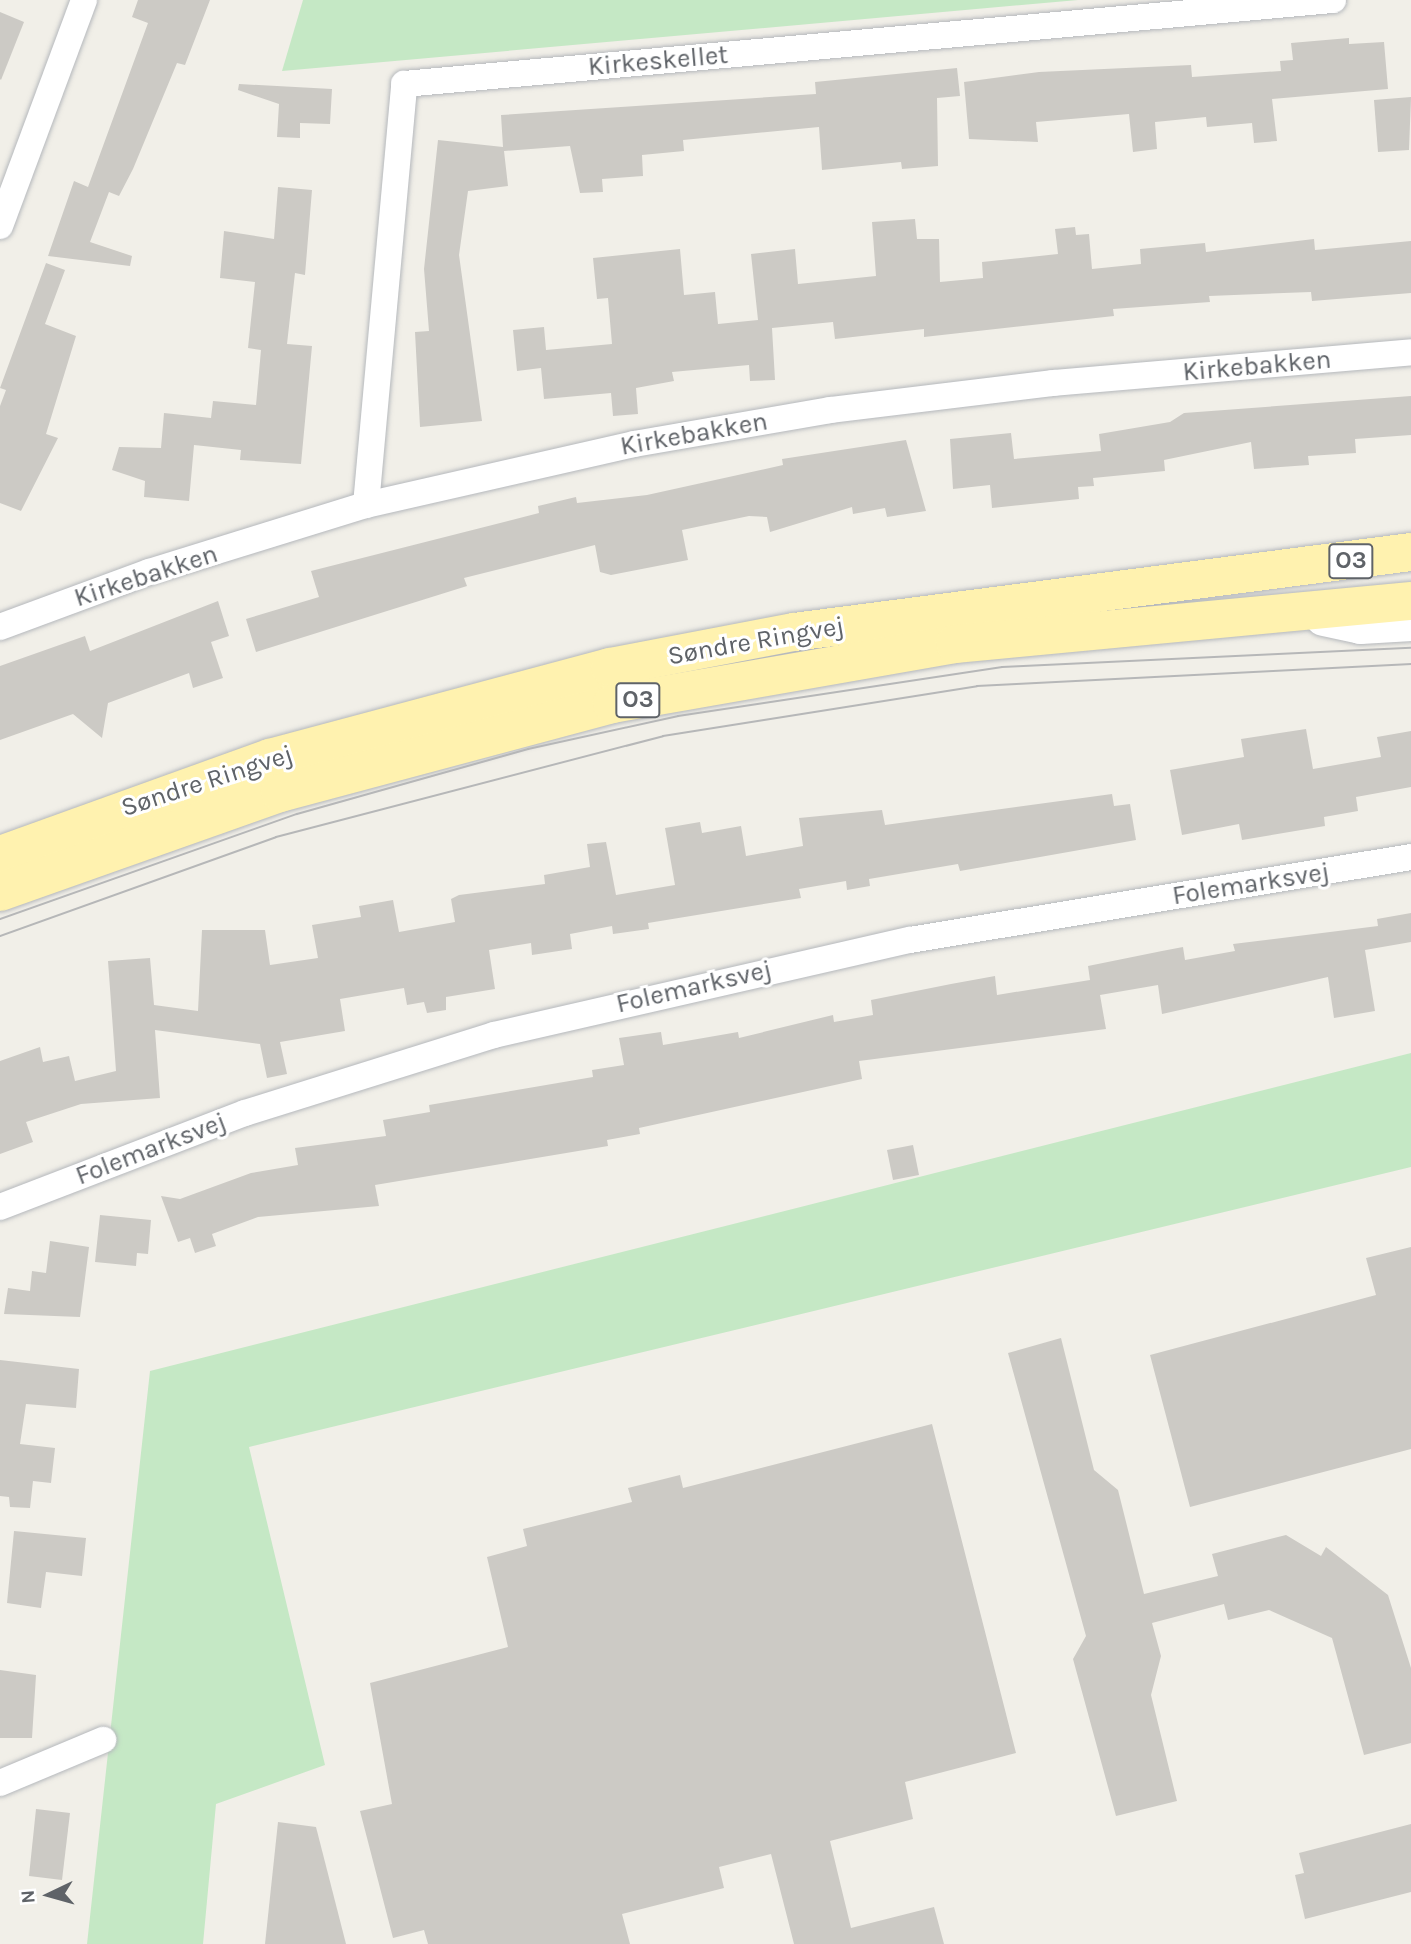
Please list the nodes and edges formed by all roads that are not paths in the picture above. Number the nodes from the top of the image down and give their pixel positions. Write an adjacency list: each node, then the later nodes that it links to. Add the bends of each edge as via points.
1 (84, 0): 3 (street)
2 (1333, 0): 5 (street, Kirkeskellet, via 404,84)
3 (0, 226)
4 (1411, 352): 5 (street, Kirkebakken, via 830,410 635,444)
5 (366, 505): 11 (street, Kirkebakken, via 149,572)
6 (1411, 552): 12 (main road, Søndre Ringvej / O3, via 794,632 610,667 270,758)
7 (1411, 579): 9 (main road)
8 (1411, 601): 9 (main road, Søndre Ringvej / O3)
9 (1298, 611): 10 (street, via 1360,625); 14 (main road, Søndre Ringvej / O3, via 955,644 612,704 280,793)
10 (1411, 622)
11 (0, 627)
12 (0, 855)
13 (1411, 858): 15 (street, Folemarksvej, via 910,940 583,1013 245,1113)
14 (0, 892)
15 (0, 1207)
16 (103, 1740): 17 (street)
17 (0, 1783)

